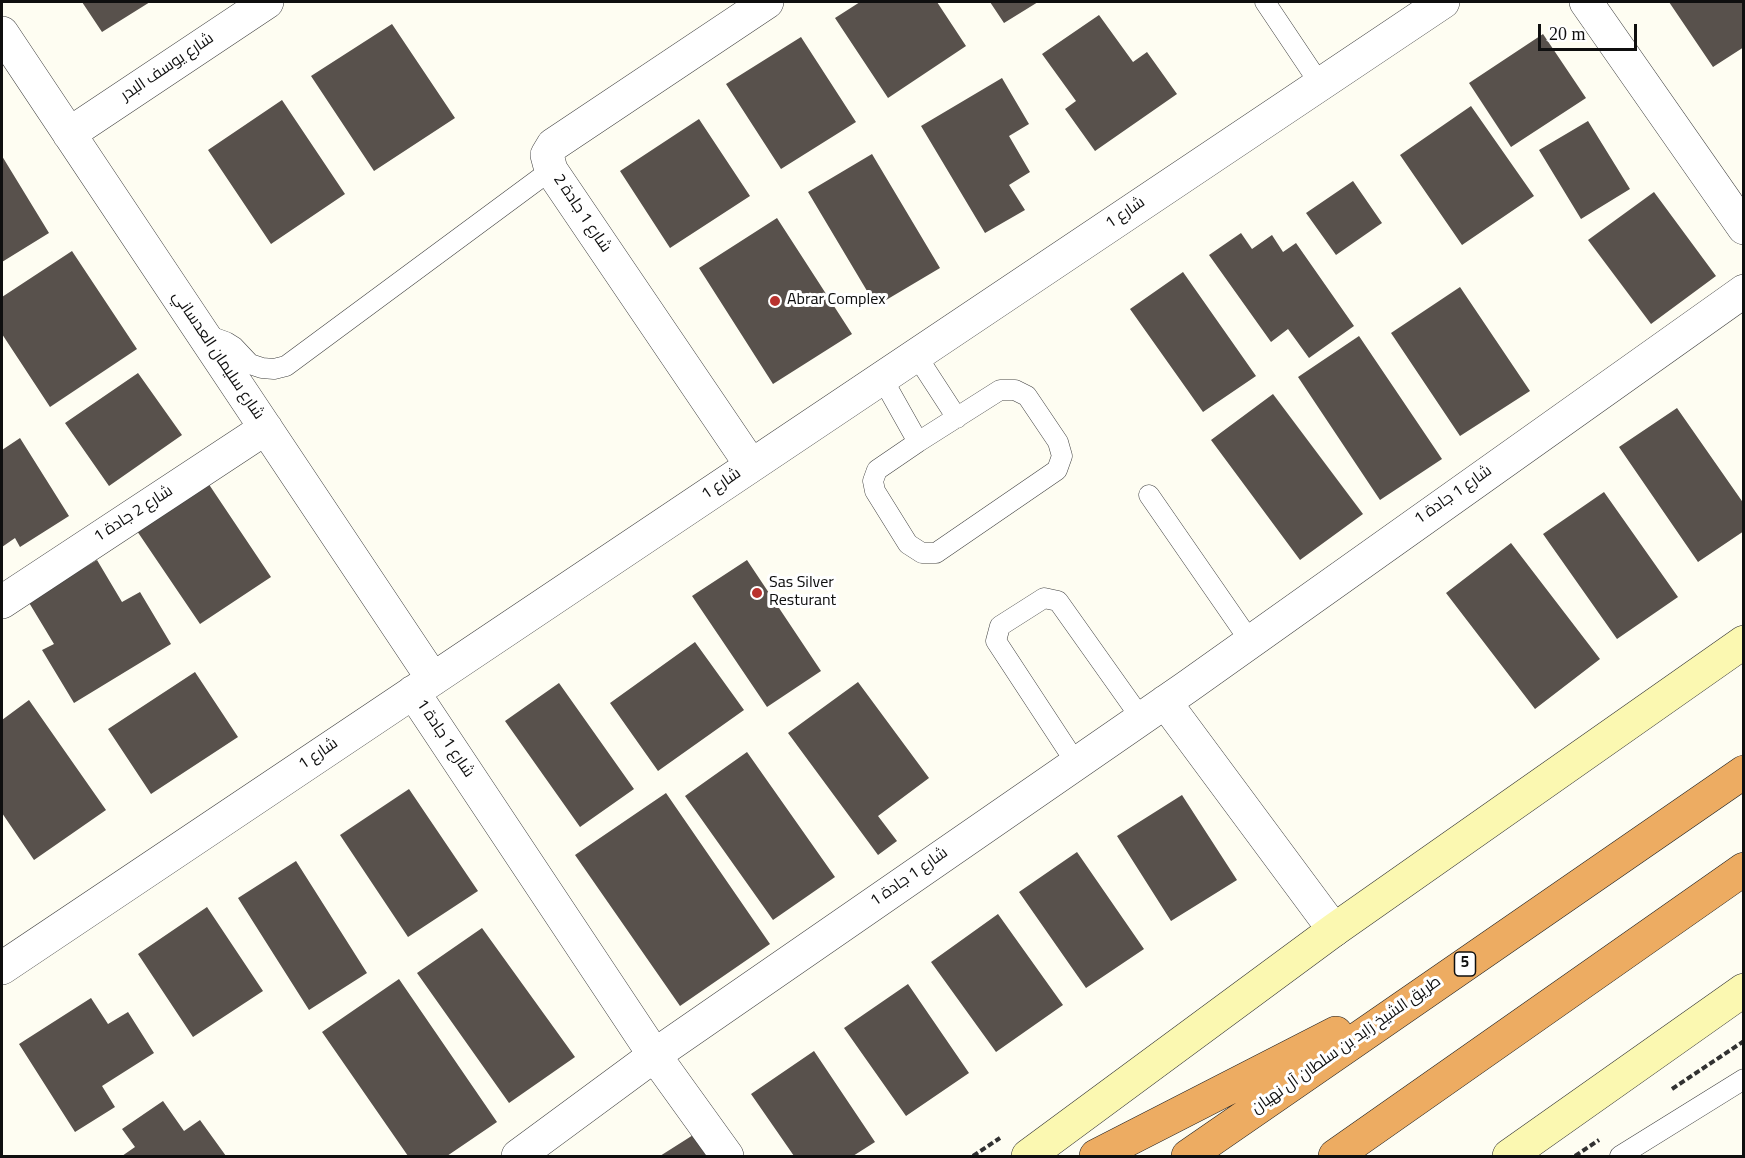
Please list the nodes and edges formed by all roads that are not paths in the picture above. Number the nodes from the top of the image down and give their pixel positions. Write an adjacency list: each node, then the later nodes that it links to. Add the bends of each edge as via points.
1 (267, 2): 8 (street, شارع يوسف البدر)
2 (767, 2): 9 (street, شارع 1 جادة 2, via 553,145 547,154)
3 (1265, 2): 7 (lane)
4 (1443, 2): 7 (street, شارع 1)
5 (1586, 2): 10 (street)
6 (2, 33): 8 (street, شارع سليمان العدساني)
7 (1320, 84): 13 (street, شارع 1)
8 (69, 134): 12 (street, شارع سليمان العدساني)
9 (551, 170): 12 (lane, via 286,366 262,368 225,342); 18 (street, شارع 1 جادة 2)
10 (1743, 228)
11 (1743, 291): 21 (street, شارع 1 جادة 1)
12 (205, 337): 16 (street, شارع سليمان العدساني)
13 (916, 355): 14 (street, شارع 1); 15 (lane)
14 (882, 378): 17 (lane); 18 (street, شارع 1)
15 (957, 418): 17 (lane); 17 (lane, via 1000,390 1015,390 1027,396 1058,442 1062,456 1057,470 936,553 922,553 908,544 875,491 873,481 878,470)
16 (266, 428): 20 (street, شارع 2 جادة 1); 23 (street, شارع سليمان العدساني)
17 (918, 442)
18 (751, 465): 23 (street, شارع 1)
19 (1149, 495): 21 (lane)
20 (2, 602)
21 (1250, 641): 24 (street, شارع 1 جادة 1)
22 (1743, 642): 28 (main road)
23 (423, 685): 29 (street, شارع 1); 32 (street, شارع 1 جادة 1)
24 (1153, 710): 25 (street, شارع 1 جادة 1); 25 (lane, via 1058,602 1044,598 1000,626 996,641); 28 (street)
25 (1076, 763): 32 (street, شارع 1 جادة 1)
26 (1743, 772): 30 (highway, طريق الشيخ زايد بن سلطان آل نهيان / 5)
27 (1743, 869): 39 (highway)
28 (1334, 930): 36 (main road)
29 (2, 968)
30 (1458, 970): 37 (highway); 38 (highway, طريق الشيخ زايد بن سلطان آل نهيان / 5)
31 (1743, 990): 40 (main road)
32 (655, 1056): 34 (street, شارع 1 جادة 1); 35 (street)
33 (1743, 1079): 41 (lane)
34 (518, 1156)
35 (727, 1156)
36 (1028, 1156)
37 (1096, 1156)
38 (1188, 1156)
39 (1335, 1156)
40 (1509, 1156)
41 (1620, 1156)

